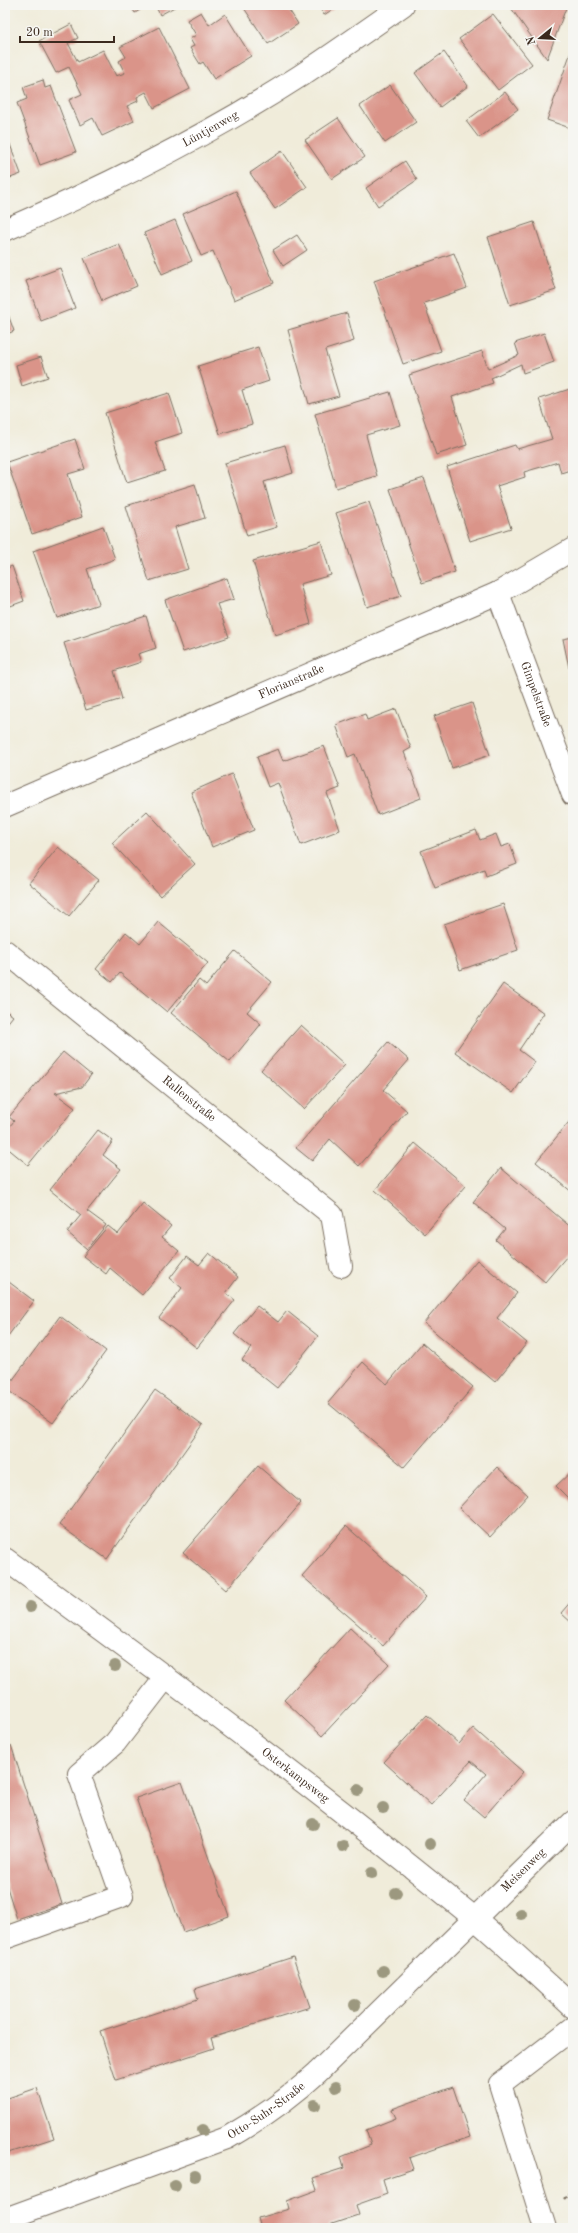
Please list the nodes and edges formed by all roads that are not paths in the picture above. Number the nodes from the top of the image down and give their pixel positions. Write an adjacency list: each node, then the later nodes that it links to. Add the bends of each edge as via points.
1 (403, 5): 2 (street, Lüntjenweg, via 301,75 199,136 84,194)
2 (5, 230)
3 (573, 549): 4 (street, Florianstraße)
4 (498, 593): 5 (street, Gimpelstraße); 6 (street, Florianstraße)
5 (573, 795)
6 (5, 806)
7 (5, 952): 8 (street, Rallenstraße, via 332,1215)
8 (341, 1266)
9 (5, 1559): 10 (street, Osterkampsweg)
10 (166, 1677): 12 (street, Osterkampsweg); 13 (street, via 115,1743 79,1774 122,1896)
11 (573, 1822): 12 (street, Meisenweg)
12 (474, 1918): 14 (street, Osterkampsweg); 16 (street, Otto-Suhr-Straße, via 318,2072 289,2098 257,2121 227,2138)
13 (5, 1938)
14 (573, 2007)
15 (573, 2028): 17 (street, via 500,2084)
16 (5, 2219)
17 (545, 2228)

